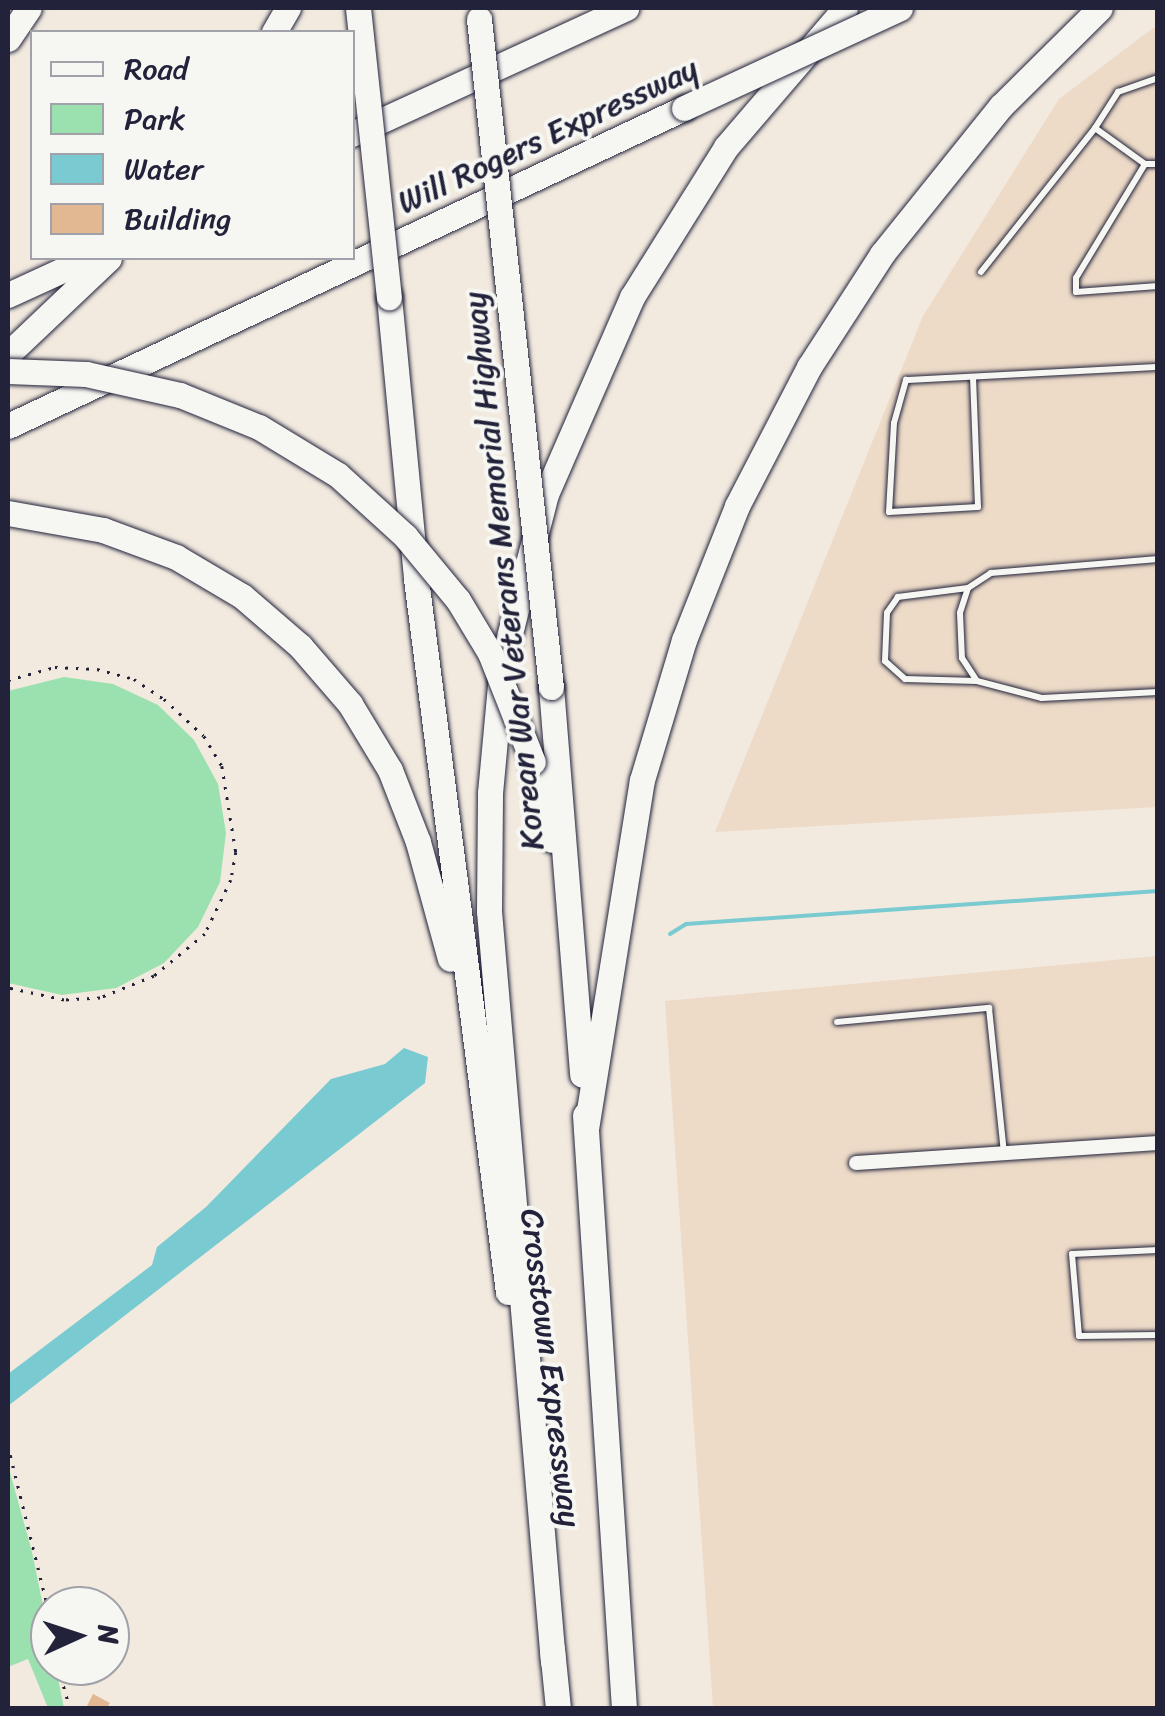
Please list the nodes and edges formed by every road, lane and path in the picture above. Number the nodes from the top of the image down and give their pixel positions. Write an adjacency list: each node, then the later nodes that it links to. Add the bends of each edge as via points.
1 (29, 8): 10 (highway)
2 (288, 8): 9 (highway)
3 (358, 8): 35 (highway, bridge, via 416,579)
4 (626, 8): 13 (highway)
5 (845, 8): 44 (highway, via 715,162 632,296 546,494 502,664 490,793 489,912)
6 (900, 8): 25 (highway, Will Rogers Expressway, bridge)
7 (1100, 8): 36 (highway, via 1001,106 882,254 800,383 737,506 684,640 642,780)
8 (478, 14): 32 (highway, Korean War Veterans Memorial Highway, bridge)
9 (275, 30)
10 (8, 39)
11 (1158, 78): 12 (lane, via 1118,92)
12 (1094, 128): 14 (lane); 18 (lane)
13 (355, 133)
14 (1145, 164): 15 (lane); 19 (lane, via 1076,278 1076,292)
15 (1158, 164)
16 (85, 260): 20 (highway)
17 (107, 260): 21 (highway)
18 (982, 272)
19 (1158, 286)
20 (17, 291)
21 (8, 354)
22 (1158, 367): 24 (lane)
23 (8, 371): 32 (highway, bridge, via 86,374 180,396 259,426 338,476 405,536 458,600 504,684 533,762)
24 (973, 377): 24 (lane, via 906,380 894,423 890,512 978,507)
25 (8, 426)
26 (8, 513): 35 (highway, via 103,530 176,557 272,620 326,674 371,736 410,816)
27 (1158, 560): 28 (lane, via 992,573)
28 (968, 588): 30 (lane, via 960,613 962,658); 30 (lane, via 898,597 887,613 886,661 905,678)
29 (8, 680): 33 (path, via 55,668 97,669 134,678 164,699 204,736 222,766 236,852 231,880 205,934 154,976 100,998 64,1000)
30 (977, 681): 31 (lane, via 1042,698)
31 (1158, 692)
32 (572, 918): 36 (highway, Korean War Veterans Memorial Highway)
33 (8, 988)
34 (837, 1022): 38 (lane, via 988,1008)
35 (473, 1036): 44 (highway, Crosstown Expressway)
36 (586, 1129): 46 (highway, Crosstown Expressway)
37 (1158, 1143): 38 (street)
38 (1004, 1155): 39 (street)
39 (856, 1163)
40 (1158, 1250): 41 (lane, via 1072,1254 1079,1336)
41 (1158, 1335)
42 (8, 1444): 43 (path)
43 (43, 1586)
44 (554, 1662): 45 (highway, Crosstown Expressway)
45 (558, 1708)
46 (624, 1708)

